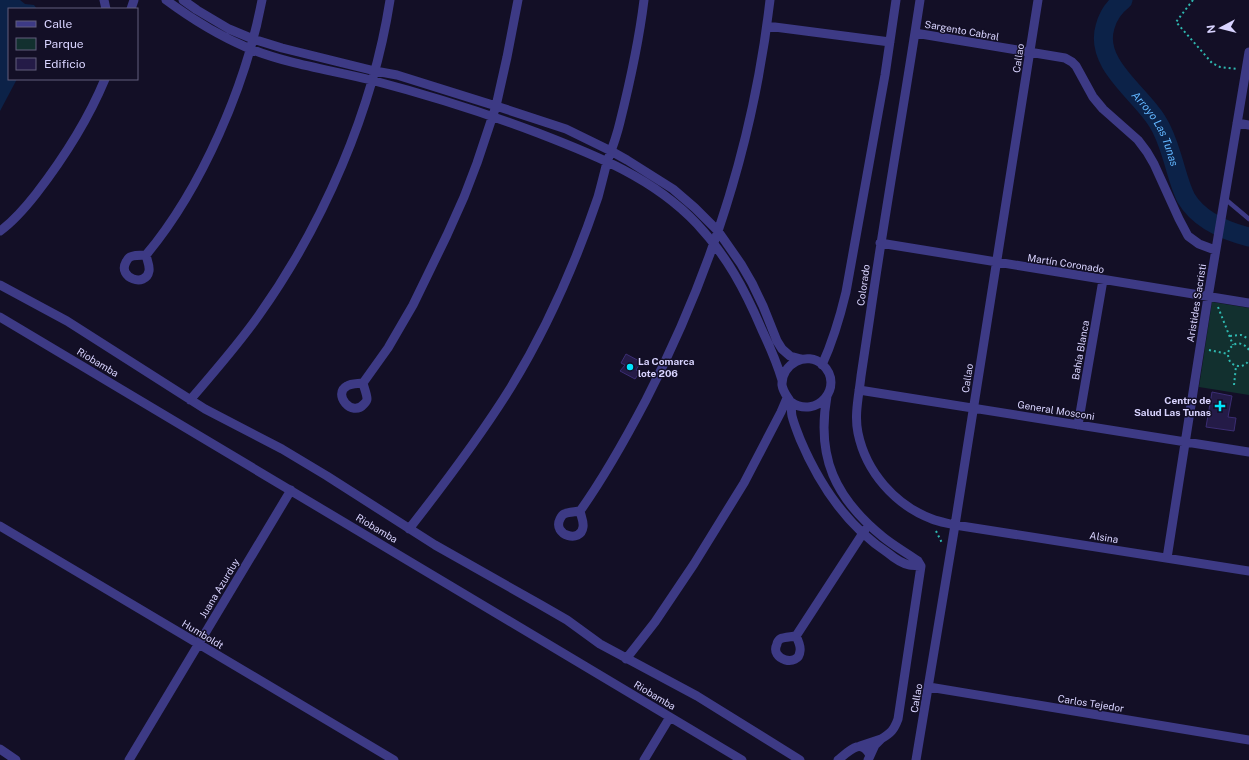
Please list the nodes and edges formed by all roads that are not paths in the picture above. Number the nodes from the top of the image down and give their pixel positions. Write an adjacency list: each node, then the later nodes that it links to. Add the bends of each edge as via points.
1 (166, 0): 15 (street, via 193,20)
2 (183, 0): 13 (street, via 229,29)
3 (262, 0): 13 (street)
4 (390, 0): 18 (street)
5 (518, 0): 21 (street)
6 (644, 0): 25 (street, via 627,93)
7 (770, 0): 11 (street)
8 (896, 0): 14 (street)
9 (920, 0): 12 (street, Colorado)
10 (1038, 0): 16 (street, Callao)
11 (767, 26): 14 (street); 30 (street, via 745,139 733,187)
12 (915, 33): 16 (street, Sargento Cabral); 31 (street, Colorado)
13 (253, 39): 15 (street); 18 (street)
14 (890, 42): 42 (street, via 844,298 833,340)
15 (250, 49): 20 (street); 34 (street, via 226,117 209,154 173,218)
16 (1030, 52): 33 (street, Sargento Cabral, via 1065,58 1076,66 1102,109 1138,140 1147,152 1188,236 1199,244); 35 (street, Callao)
17 (1249, 52): 23 (street, Aristides Sacristi)
18 (375, 71): 20 (street); 21 (street, via 397,75)
19 (105, 80): 29 (street, via 88,115 58,164 23,210)
20 (372, 80): 22 (street, via 442,99); 47 (street, via 343,161 301,248 230,354)
21 (496, 106): 22 (street); 25 (street, via 566,130)
22 (493, 117): 26 (street, via 586,151); 44 (street, via 464,196 432,267 388,348)
23 (1236, 123): 24 (street); 27 (street, Aristides Sacristi)
24 (1249, 125)
25 (611, 151): 26 (street); 30 (street, via 673,190)
26 (608, 162): 32 (street, via 661,193 696,223); 58 (street, via 598,196 563,285 532,349 470,450)
27 (1223, 203): 28 (lane); 33 (street, Aristides Sacristi)
28 (1249, 219)
29 (0, 231)
30 (718, 231): 32 (street); 41 (street, via 745,270 777,342 790,356)
31 (880, 243): 35 (street, Martín Coronado); 45 (street, Colorado)
32 (714, 244): 43 (street, via 741,284); 54 (street, via 695,295 657,378 635,421)
33 (1216, 250): 38 (street, Aristides Sacristi)
34 (146, 255)
35 (996, 262): 36 (street, Martín Coronado); 49 (street, Callao)
36 (1103, 280): 38 (street, Martín Coronado); 50 (street, Bahía Blanca)
37 (0, 285): 47 (street, via 73,325)
38 (1211, 297): 39 (street, Martín Coronado); 51 (street, Aristides Sacristi)
39 (1249, 303)
40 (0, 316): 53 (street, Riobamba)
41 (801, 359): 42 (street, via 816,361); 43 (street, via 789,367)
42 (822, 365): 46 (street, via 830,377 831,384)
43 (782, 380): 48 (street, via 782,387)
44 (363, 383)
45 (859, 390): 49 (street, General Mosconi); 56 (street, Colorado, via 858,432 868,462 882,484 897,499 918,512 933,520)
46 (827, 396): 48 (street, via 818,405 807,408 795,405); 55 (street, via 824,439 828,463 846,498)
47 (190, 400): 58 (street, via 320,472)
48 (789, 400): 59 (street, via 796,427 819,479); 65 (street, via 744,482 694,564 655,622)
49 (973, 408): 50 (street, General Mosconi); 56 (street, Callao)
50 (1078, 425): 51 (street, General Mosconi)
51 (1185, 442): 52 (street, General Mosconi); 60 (street, Aristides Sacristi)
52 (1249, 452)
53 (291, 490): 64 (street, Juana Azurduy); 67 (street, Riobamba)
54 (580, 511)
55 (869, 524): 59 (street); 61 (street, via 918,561)
56 (955, 525): 60 (street, Alsina); 66 (street, Callao)
57 (0, 526): 64 (street, Humboldt)
58 (409, 529): 65 (street, via 541,605)
59 (862, 534): 61 (street, via 898,560 909,565); 63 (street)
60 (1167, 558): 62 (street, Alsina)
61 (921, 566): 68 (street, via 898,719 895,728)
62 (1249, 571)
63 (796, 636)
64 (198, 644): 75 (street, Juana Azurduy); 76 (street, Humboldt)
65 (626, 659): 79 (street, via 697,696)
66 (929, 687): 69 (street, Carlos Tejedor); 80 (street, Callao)
67 (670, 717): 77 (street); 78 (street, Riobamba)
68 (881, 739): 70 (street); 73 (street)
69 (1249, 740)
70 (860, 746): 72 (street); 73 (street, via 865,747)
71 (0, 749): 74 (street)
72 (842, 758)
73 (869, 759)
74 (16, 760)
75 (129, 760)
76 (394, 760)
77 (644, 760)
78 (742, 760)
79 (800, 760)
80 (916, 760)

